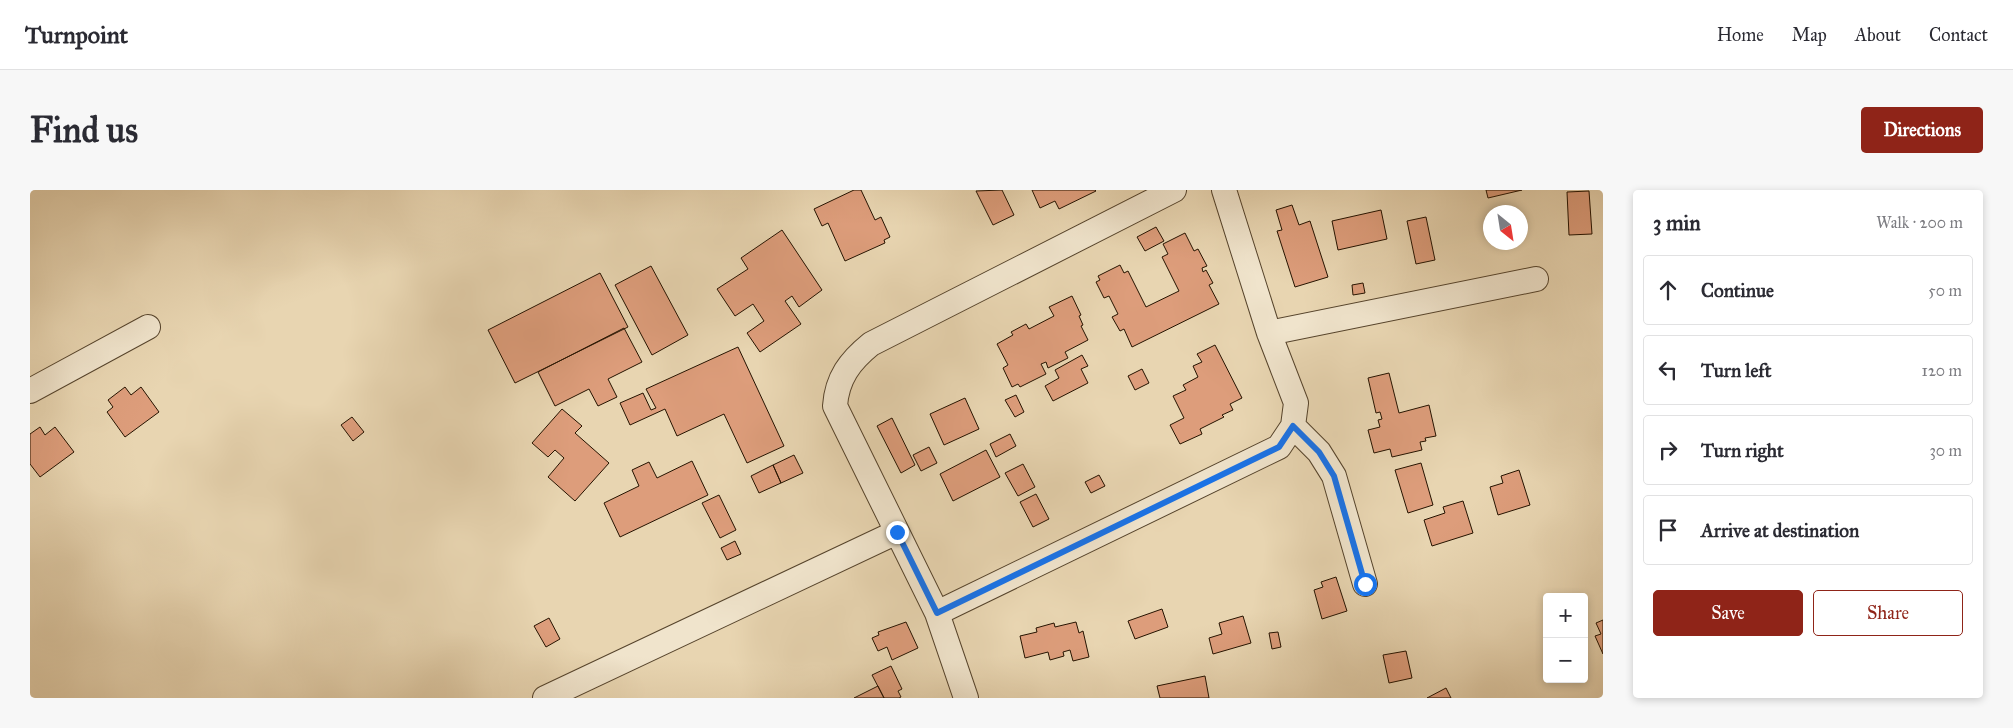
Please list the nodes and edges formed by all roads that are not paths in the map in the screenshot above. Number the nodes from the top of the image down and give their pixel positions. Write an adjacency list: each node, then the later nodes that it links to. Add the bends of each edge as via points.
1 (1174, 190): 8 (street, via 871,344 855,356 836,389 835,406)
2 (1224, 190): 5 (street)
3 (1536, 279): 5 (street)
4 (148, 327): 6 (street)
5 (1270, 333): 7 (street, via 1296,403)
6 (30, 392)
7 (1293, 426): 9 (street, via 1328,463 1334,476); 10 (street, via 1279,447)
8 (897, 532): 10 (street); 11 (street)
9 (1365, 584)
10 (937, 613): 12 (street)
11 (545, 698)
12 (966, 698)

